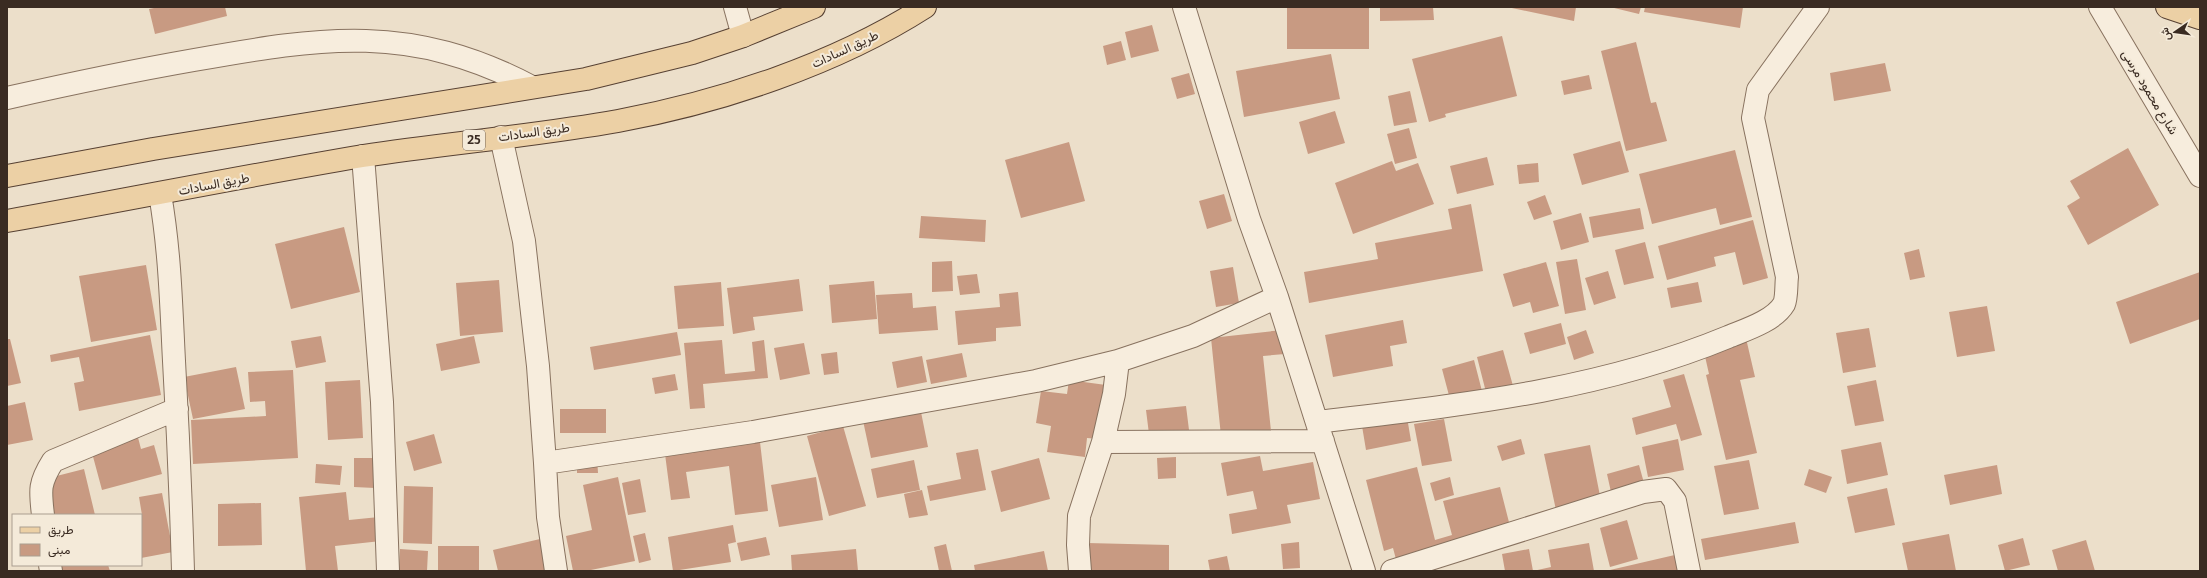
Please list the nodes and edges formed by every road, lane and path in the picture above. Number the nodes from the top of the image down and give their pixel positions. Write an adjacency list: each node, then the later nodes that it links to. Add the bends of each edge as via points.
1 (735, 7): 9 (street)
2 (814, 7): 9 (main road)
3 (925, 7): 12 (main road, طريق السادات / 25, via 903,21 812,65 717,98 618,121)
4 (1184, 7): 18 (street, via 1249,219)
5 (1818, 7): 21 (street, via 1758,90 1753,118 1787,277 1784,303 1764,322 1701,348 1624,374 1510,398)
6 (2100, 7): 15 (street, شارع محمود مرسى)
7 (2167, 7): 8 (main road)
8 (2200, 18)
9 (743, 36): 10 (main road, via 639,67)
10 (532, 87): 11 (street, via 495,68 436,49 369,40 335,40 293,44 136,70); 14 (main road, via 176,145)
11 (7, 98)
12 (501, 137): 13 (main road, طريق السادات / 25); 23 (street, via 524,241 538,366)
13 (363, 156): 16 (main road, طريق السادات / 25); 26 (street, via 382,402)
14 (7, 176)
15 (2200, 176)
16 (160, 194): 17 (main road, طريق السادات / 25); 20 (street, via 171,270)
17 (7, 221)
18 (1277, 297): 19 (street, via 1193,336); 21 (street)
19 (1118, 361): 22 (street, via 1114,394); 23 (street, via 1036,382 973,394 753,432)
20 (177, 409): 24 (street, via 53,462 43,476 40,488); 25 (street, via 181,462)
21 (1320, 432): 22 (street); 29 (street)
22 (1103, 442): 28 (street, via 1079,516)
23 (545, 463): 27 (street, via 548,517)
24 (43, 514)
25 (183, 571)
26 (388, 571)
27 (556, 571)
28 (1080, 571)
29 (1364, 571)
30 (1392, 571): 31 (street, via 1643,492 1666,489 1675,501)
31 (1689, 571)

